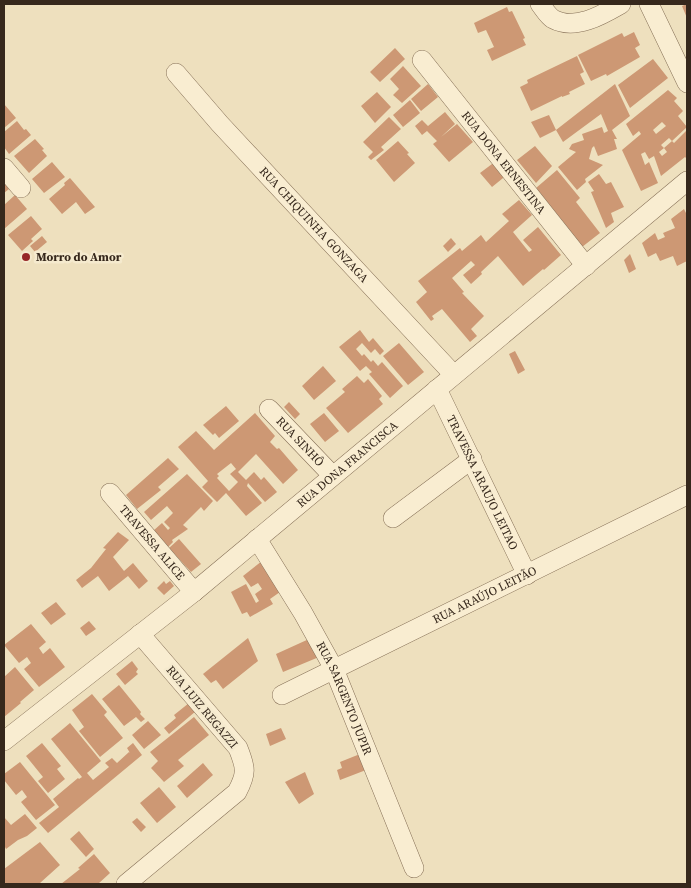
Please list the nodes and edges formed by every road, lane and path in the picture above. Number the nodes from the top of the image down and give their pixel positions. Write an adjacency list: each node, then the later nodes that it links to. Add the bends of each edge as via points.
1 (540, 4): 2 (street, via 551,18 566,24 584,22)
2 (621, 4)
3 (649, 4): 6 (street)
4 (422, 60): 10 (street, RUA DONA ERNESTINA)
5 (176, 73): 11 (street, RUA CHIQUINHA GONZAGA)
6 (687, 83)
7 (4, 168): 9 (street)
8 (687, 181): 10 (street, RUA DONA FRANCISCA)
9 (21, 188)
10 (586, 266): 11 (street, RUA DONA FRANCISCA)
11 (454, 375): 12 (street, RUA DONA FRANCISCA)
12 (437, 389): 14 (street, TRAVESSA ARAUJO LEITAO); 15 (street, RUA DONA FRANCISCA)
13 (269, 408): 15 (street, RUA SINHÔ)
14 (472, 459): 18 (street); 20 (street, TRAVESSA ARAUJO LEITAO)
15 (332, 475): 19 (street, RUA DONA FRANCISCA)
16 (110, 493): 21 (street, TRAVESSA ALICE)
17 (687, 495): 20 (street, RUA ARAÚJO LEITÃO)
18 (393, 518)
19 (257, 539): 21 (street, RUA DONA FRANCISCA); 23 (street, RUA SARGENTO JUPIR)
20 (527, 575): 23 (street, RUA ARAÚJO LEITÃO)
21 (194, 592): 22 (street, RUA DONA FRANCISCA)
22 (140, 634): 25 (street, RUA DONA FRANCISCA); 27 (street, RUA LUIZ REGAZZI, via 238,748 244,763 244,777 237,792)
23 (334, 669): 24 (street, RUA ARAÚJO LEITÃO); 26 (street, RUA SARGENTO JUPIR)
24 (282, 695)
25 (4, 741)
26 (414, 868)
27 (126, 884)

